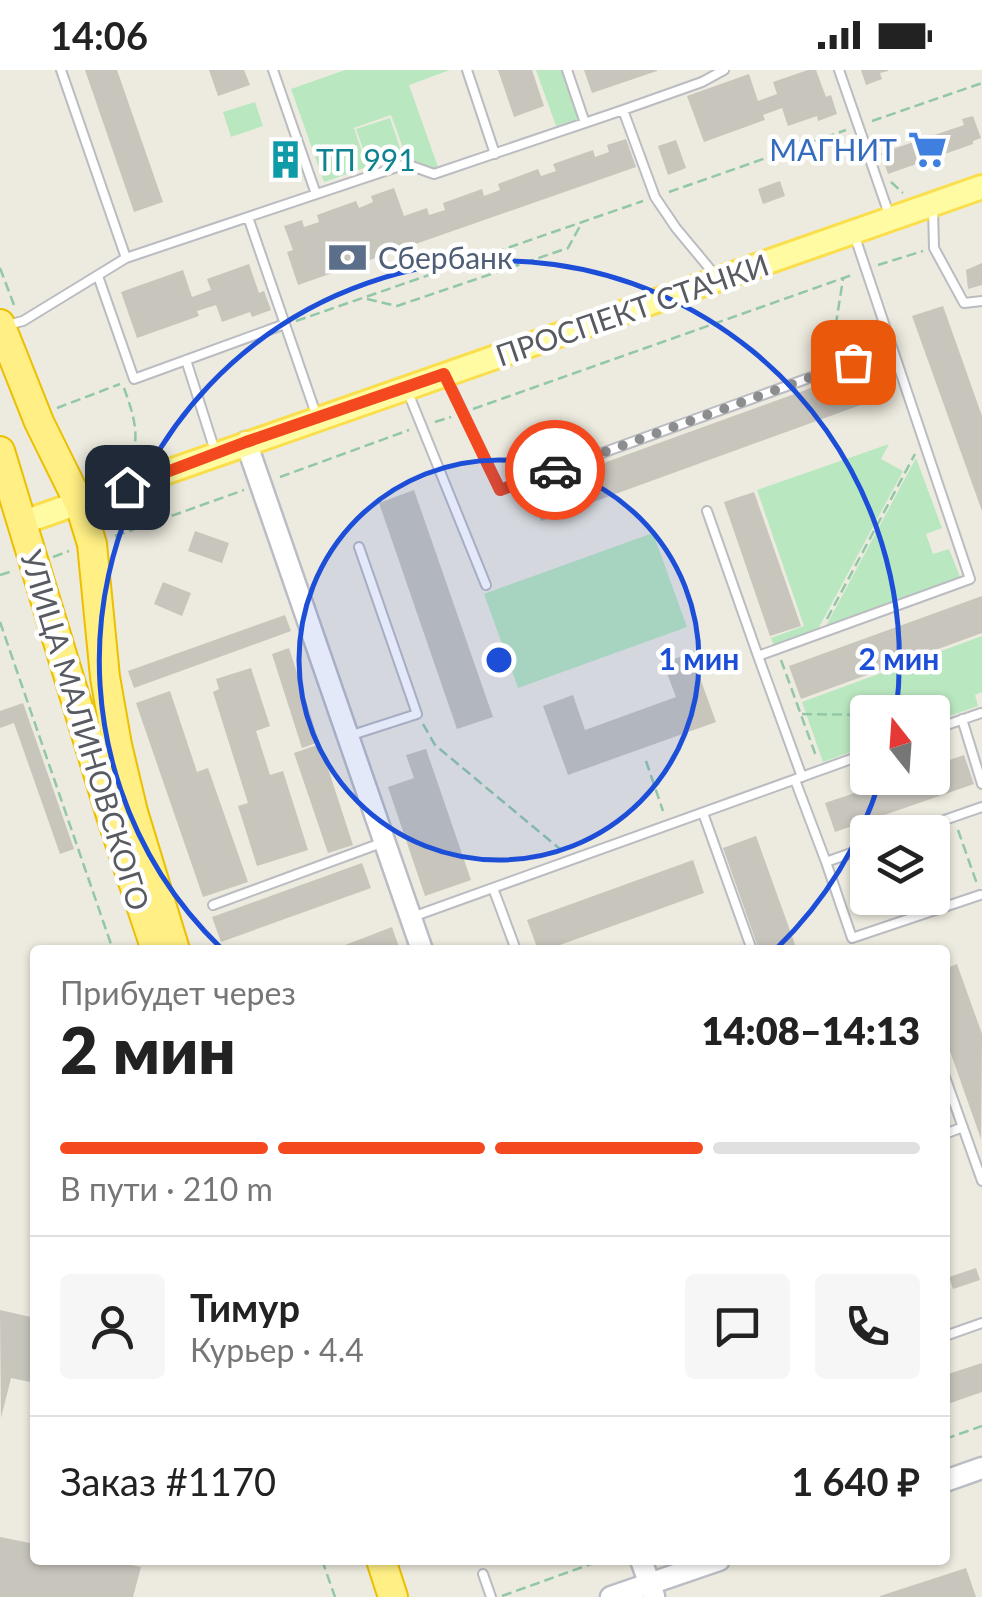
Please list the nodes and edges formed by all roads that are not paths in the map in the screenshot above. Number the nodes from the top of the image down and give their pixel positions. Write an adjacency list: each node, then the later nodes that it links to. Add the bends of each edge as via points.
1 (60, 70): 16 (lane)
2 (273, 70): 11 (lane)
3 (467, 70): 9 (lane)
4 (566, 70): 8 (lane)
5 (724, 70): 7 (lane)
6 (838, 70): 13 (lane)
7 (623, 110): 8 (lane); 18 (lane, via 655,197)
8 (585, 123): 9 (lane)
9 (495, 154): 11 (lane, via 434,174 406,164)
10 (982, 187): 12 (main road, ПРОСПЕКТ СТАЧКИ)
11 (316, 194): 14 (lane)
12 (933, 204): 13 (main road, ПРОСПЕКТ СТАЧКИ); 19 (lane, via 930,249 964,303)
13 (900, 216): 15 (main road, ПРОСПЕКТ СТАЧКИ)
14 (248, 217): 16 (lane); 21 (lane)
15 (853, 232): 18 (main road, ПРОСПЕКТ СТАЧКИ); 35 (lane, via 970,579)
16 (126, 258): 17 (lane)
17 (98, 276): 20 (lane); 22 (lane, via 134,379)
18 (718, 279): 24 (main road, ПРОСПЕКТ СТАЧКИ)
19 (982, 300)
20 (8, 324): 30 (highway, УЛИЦА МАЛИНОВСКОГО, via 39,422)
21 (285, 324): 22 (lane); 26 (lane)
22 (186, 360): 29 (lane)
23 (853, 362): 24 (lane, via 500,490)
24 (444, 374): 25 (main road, ПРОСПЕКТ СТАЧКИ)
25 (406, 388): 26 (main road, ПРОСПЕКТ СТАЧКИ); 34 (lane)
26 (317, 418): 27 (main road, ПРОСПЕКТ СТАЧКИ)
27 (246, 442): 29 (main road, ПРОСПЕКТ СТАЧКИ); 39 (street)
28 (0, 451): 32 (highway, УЛИЦА МАЛИНОВСКОГО)
29 (216, 454): 30 (main road, ПРОСПЕКТ СТАЧКИ)
30 (80, 505): 32 (main road, ПРОСПЕКТ СТАЧКИ); 54 (highway, УЛИЦА МАЛИНОВСКОГО, via 92,544 117,745)
31 (707, 511): 35 (lane)
32 (11, 527): 53 (highway, УЛИЦА МАЛИНОВСКОГО, via 33,563)
33 (359, 546): 39 (lane, via 417,714)
34 (486, 585)
35 (758, 656): 41 (lane)
36 (981, 712): 37 (lane)
37 (962, 719): 38 (lane); 42 (lane)
38 (950, 723)
39 (348, 736): 46 (street)
40 (850, 760): 41 (lane)
41 (799, 778): 44 (lane); 48 (lane)
42 (982, 784)
43 (982, 807): 45 (lane)
44 (703, 813): 49 (lane); 57 (lane)
45 (950, 818)
46 (384, 842): 51 (lane); 52 (street)
47 (850, 854): 48 (lane)
48 (826, 862): 50 (lane, via 852,938)
49 (493, 888): 52 (lane); 56 (lane)
50 (980, 895)
51 (213, 904)
52 (410, 918): 55 (street)
53 (154, 945)
54 (174, 945)
55 (420, 945)
56 (514, 945)
57 (750, 945)
58 (950, 1092): 59 (lane)
59 (962, 1127): 60 (lane); 61 (lane)
60 (950, 1132)
61 (982, 1181)
62 (982, 1323): 63 (lane)
63 (950, 1334)
64 (982, 1468): 65 (street)
65 (950, 1479)
66 (362, 1565): 72 (highway)
67 (382, 1565): 73 (highway)
68 (643, 1565): 71 (street)
69 (708, 1565): 71 (street)
70 (483, 1574): 74 (lane)
71 (652, 1590): 75 (street)
72 (372, 1597)
73 (393, 1597)
74 (490, 1597)
75 (611, 1597)

